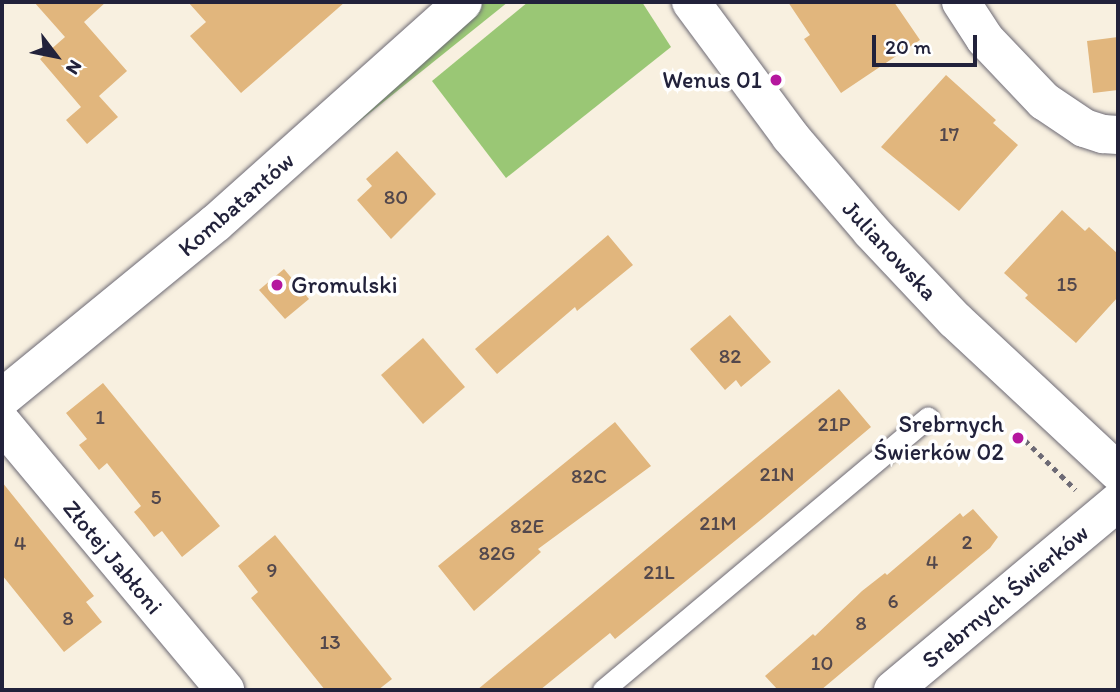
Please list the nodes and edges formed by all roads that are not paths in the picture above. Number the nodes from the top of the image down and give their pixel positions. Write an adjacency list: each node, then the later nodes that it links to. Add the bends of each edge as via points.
1 (463, 2): 5 (street, Kombatantów, via 216,223)
2 (691, 2): 8 (street, Julianowska, via 790,135 871,231 955,320)
3 (961, 2): 4 (street, via 985,39 1045,101 1084,128)
4 (1118, 135)
5 (2, 398)
6 (928, 417): 11 (lane)
7 (2, 423): 10 (street, Złotej Jabłoni)
8 (1118, 472)
9 (1118, 502): 12 (street, Srebrnych Świerków)
10 (225, 690)
11 (603, 690)
12 (892, 690)

